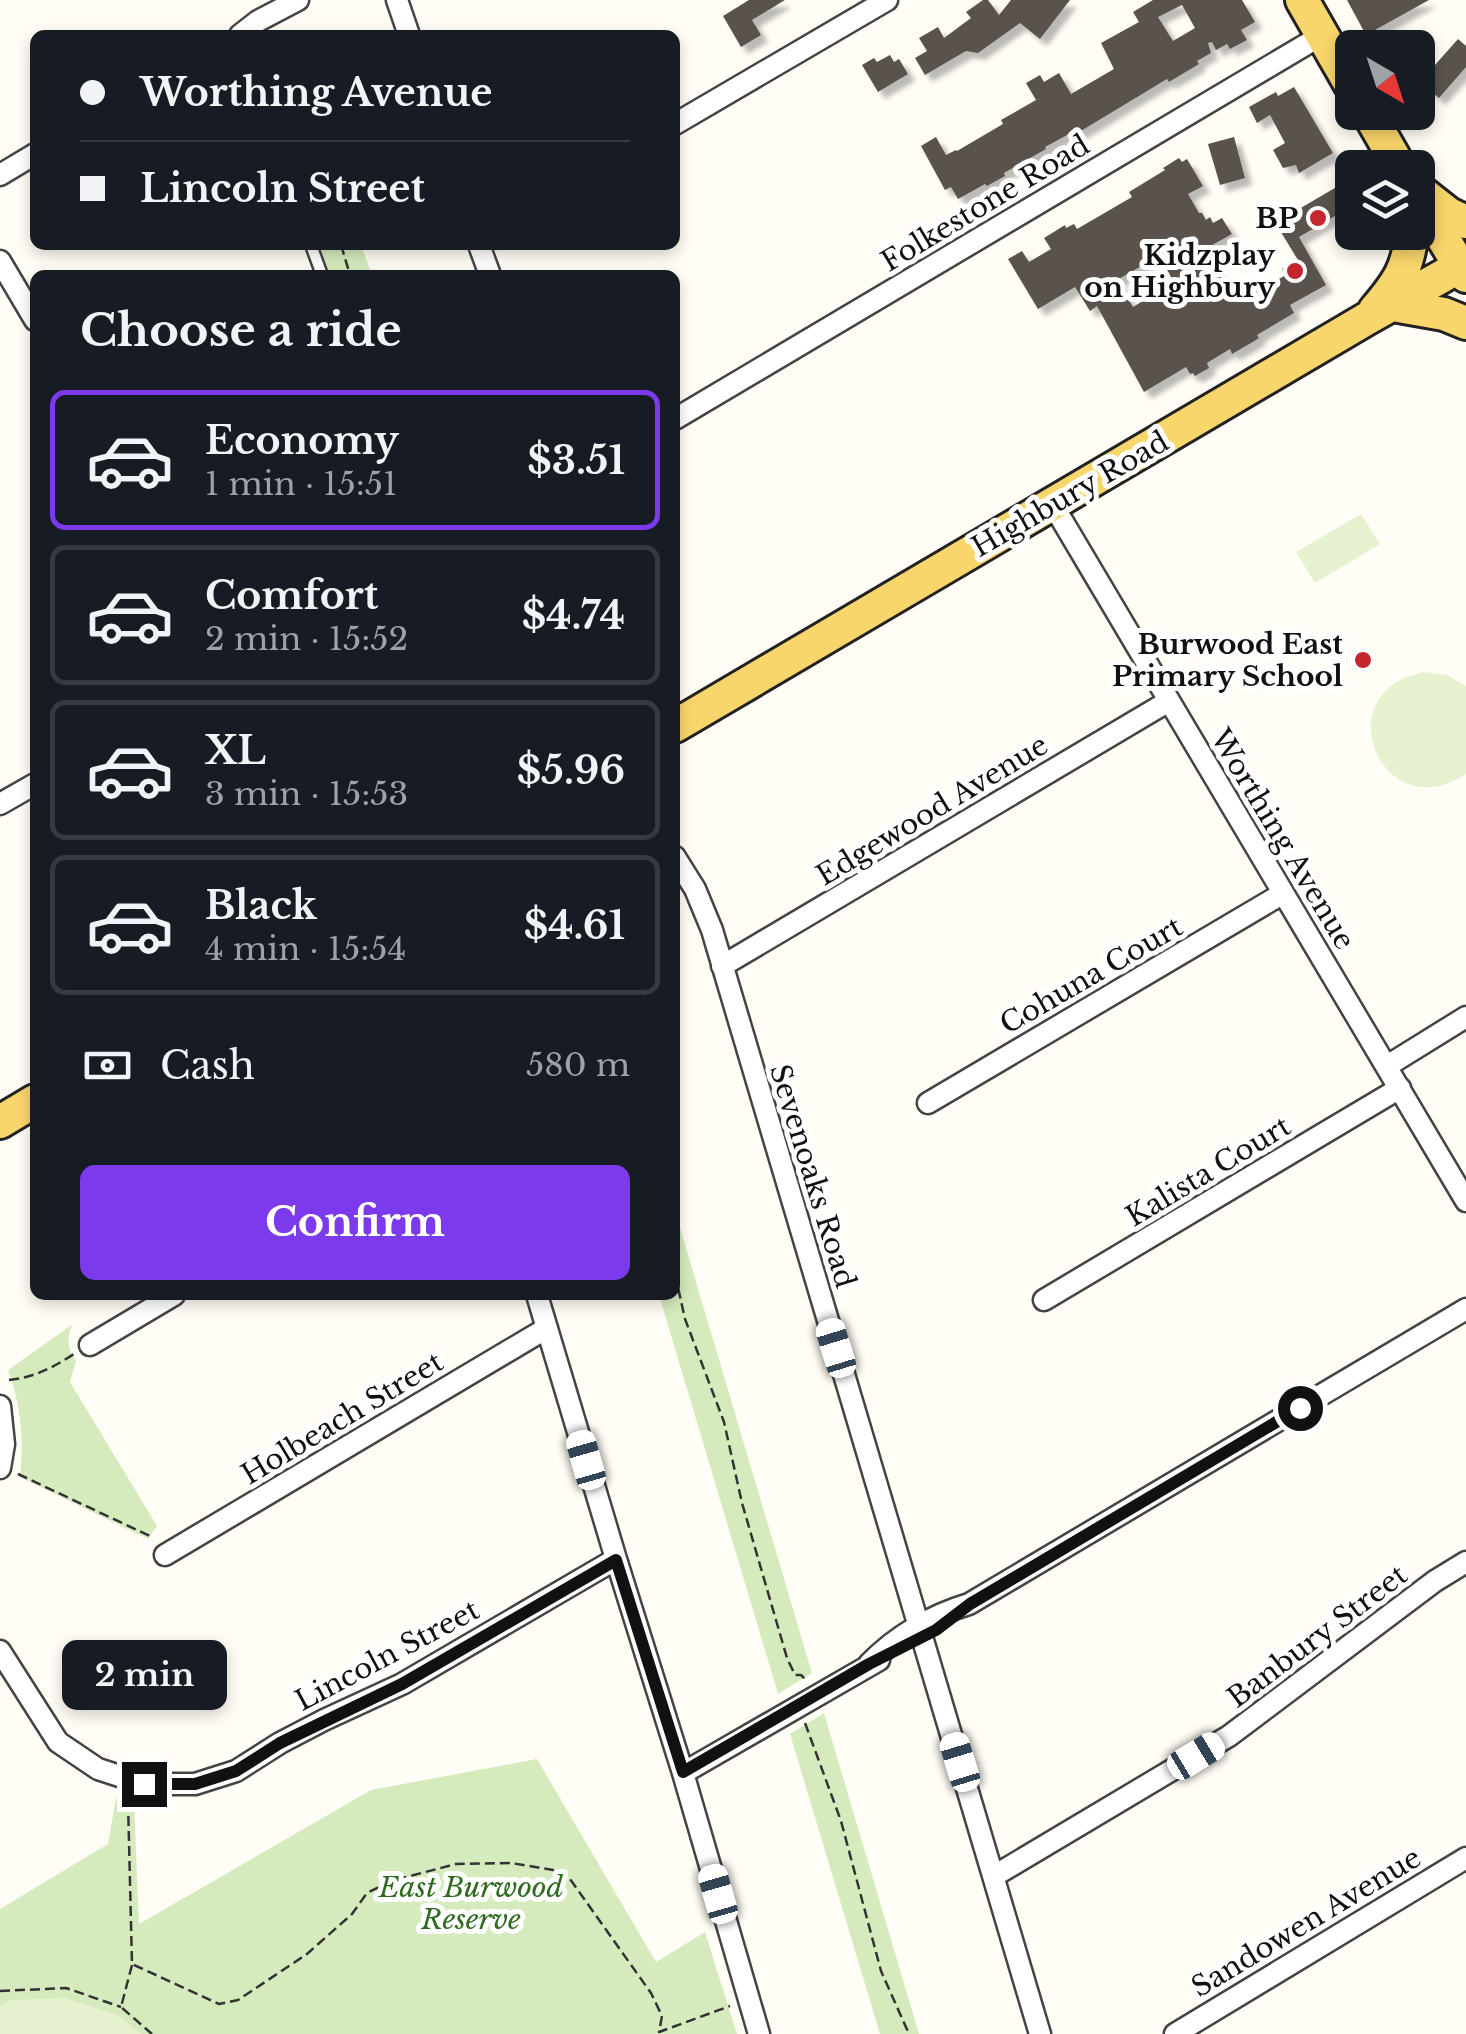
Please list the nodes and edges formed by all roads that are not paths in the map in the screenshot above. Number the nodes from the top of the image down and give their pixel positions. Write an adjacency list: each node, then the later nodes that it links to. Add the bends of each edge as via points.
1 (298, 0): 5 (street)
2 (397, 0): 6 (street)
3 (887, 0): 9 (street)
4 (1302, 0): 7 (main road)
5 (246, 30)
6 (407, 30)
7 (1322, 35): 8 (main road); 21 (street, Folkestone Road)
8 (1335, 58)
9 (680, 121)
10 (30, 157): 11 (street)
11 (0, 174)
12 (1435, 202): 13 (main road)
13 (1466, 222)
14 (1435, 223): 17 (main road)
15 (1411, 250): 19 (main road)
16 (0, 260): 18 (street)
17 (1464, 268): 19 (main road, Highbury Road)
18 (30, 311)
19 (1381, 312): 20 (main road, via 1444,314); 22 (main road, Highbury Road)
20 (1466, 323)
21 (680, 415)
22 (1053, 504): 23 (street, Worthing Avenue); 24 (main road, Highbury Road)
23 (1169, 701): 28 (street, Worthing Avenue); 29 (street, Edgewood Avenue)
24 (680, 723)
25 (30, 787): 26 (street)
26 (0, 804)
27 (680, 865): 29 (street, Sevenoaks Road)
28 (1282, 894): 31 (street, Worthing Avenue); 33 (street, Cohuna Court)
29 (722, 966): 48 (street, Sevenoaks Road)
30 (1466, 1018): 31 (street)
31 (1386, 1066): 32 (street, Worthing Avenue)
32 (1400, 1088): 36 (street, Worthing Avenue); 39 (street, Kalista Court)
33 (928, 1103)
34 (30, 1104): 35 (main road)
35 (0, 1122)
36 (1466, 1201)
37 (166, 1300): 42 (street)
38 (539, 1300): 41 (street)
39 (1044, 1300)
40 (1466, 1309): 48 (street)
41 (547, 1328): 45 (street, Holbeach Street); 46 (street)
42 (82, 1350)
43 (0, 1406): 44 (street)
44 (8, 1471)
45 (166, 1554)
46 (616, 1560): 49 (street, Lincoln Street, via 402,1684 236,1771 195,1784 144,1784 98,1770 58,1742); 50 (street)
47 (1466, 1562): 52 (street, Banbury Street, via 1229,1736)
48 (920, 1633): 50 (street); 52 (street, Sevenoaks Road)
49 (0, 1651)
50 (683, 1772): 53 (street)
51 (1466, 1858): 55 (street, Sandowen Avenue)
52 (994, 1876): 54 (street, Sevenoaks Road)
53 (759, 2034)
54 (1040, 2034)
55 (1175, 2034)

